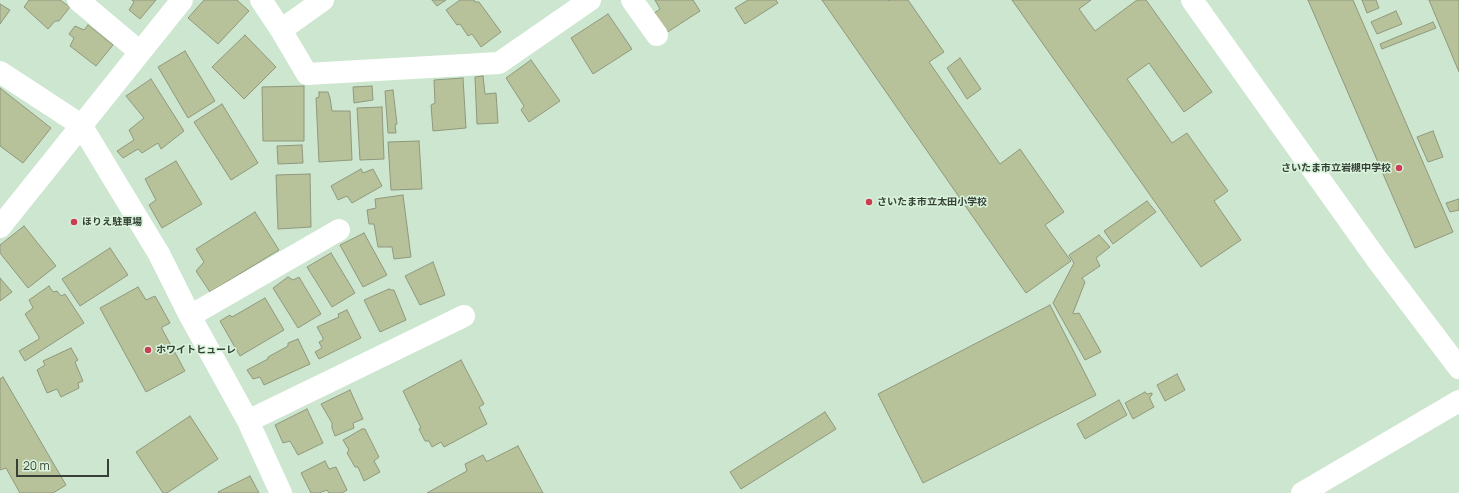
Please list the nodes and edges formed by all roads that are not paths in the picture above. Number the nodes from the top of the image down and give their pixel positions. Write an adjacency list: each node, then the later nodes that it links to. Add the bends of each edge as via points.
1 (78, 0): 10 (street)
2 (182, 0): 10 (street)
3 (260, 0): 8 (street)
4 (324, 0): 8 (street)
5 (590, 0): 8 (street, via 499,63 307,74)
6 (632, 0): 9 (street)
7 (1192, 0): 17 (street, via 1378,261)
8 (281, 30)
9 (657, 35)
10 (140, 52): 12 (street)
11 (0, 72): 12 (street)
12 (81, 125): 13 (street); 15 (street, via 158,254)
13 (0, 227)
14 (339, 230): 15 (street)
15 (190, 316): 19 (street)
16 (464, 316): 19 (street)
17 (1459, 368)
18 (1459, 401): 21 (street)
19 (248, 421): 20 (street)
20 (280, 493)
21 (1302, 493)

